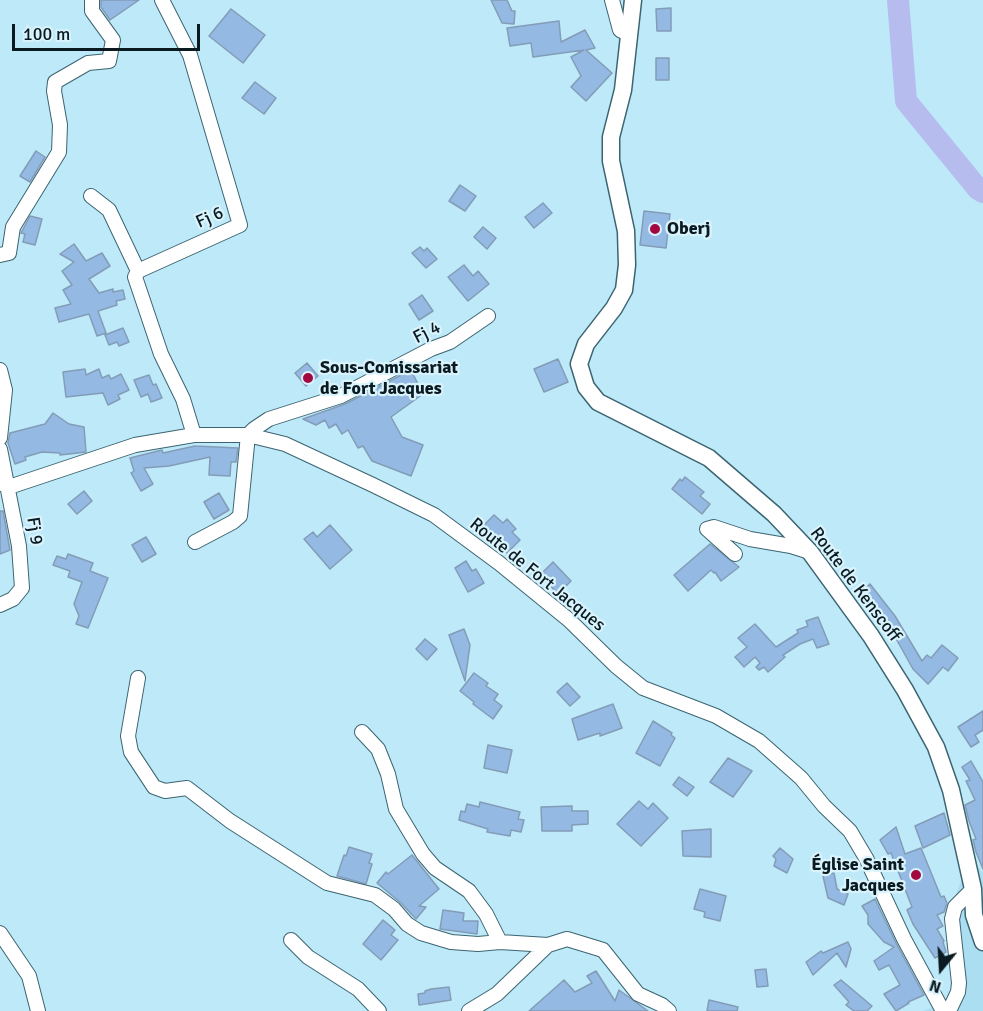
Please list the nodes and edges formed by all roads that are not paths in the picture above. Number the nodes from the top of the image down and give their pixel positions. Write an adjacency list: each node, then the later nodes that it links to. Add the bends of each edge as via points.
1 (92, 0): 7 (street, via 92,11 113,40 109,61 88,63 55,82 59,152 13,227 9,253)
2 (162, 0): 8 (street, Fj 6, via 190,55 240,225)
3 (612, 0): 5 (street, via 620,30)
4 (633, 0): 5 (main road, Route de Kenscoff)
5 (630, 35): 17 (main road, Route de Kenscoff, via 623,90 611,137 611,161 626,231 624,290 586,344 579,364 586,387 598,402 710,458 774,514)
6 (92, 196): 8 (street, via 109,210)
7 (0, 255)
8 (138, 271): 11 (street, via 135,277 161,354 183,399)
9 (488, 316): 12 (street, Fj 4, via 450,342 341,396 269,419)
10 (0, 370): 13 (street, via 5,390)
11 (194, 435): 12 (street, Route de Fort Jacques); 15 (street, Route de Fort Jacques, via 135,445)
12 (248, 435): 16 (street, via 240,516); 32 (street, Route de Fort Jacques, via 285,444 434,515 569,620 643,688 716,716 759,741 801,778 850,831)
13 (0, 438)
14 (0, 449): 15 (street)
15 (4, 485): 19 (street, Fj 9, via 19,546 22,588 13,599)
16 (195, 542)
17 (810, 552): 18 (street, via 706,529); 22 (main road, Route de Kenscoff, via 906,690 936,747 951,790)
18 (735, 554)
19 (0, 605)
20 (138, 678): 25 (street, via 128,736 131,752 154,787 165,791 188,788 230,821 327,883 375,895 421,933 451,942)
21 (362, 732): 25 (street, via 378,749 396,808 423,854 435,868 469,891)
22 (973, 889): 26 (main road, Route de Kenscoff, via 974,915); 33 (street, via 955,907 952,919 959,983)
23 (0, 933): 28 (street, via 29,976)
24 (291, 940): 29 (street, via 308,957 358,989)
25 (500, 942): 27 (street)
26 (983, 942)
27 (548, 945): 30 (street, via 497,994); 31 (street, via 567,939 603,950 638,994)
28 (38, 1011)
29 (379, 1011)
30 (470, 1011)
31 (669, 1011)
32 (943, 1011)
33 (949, 1011)

